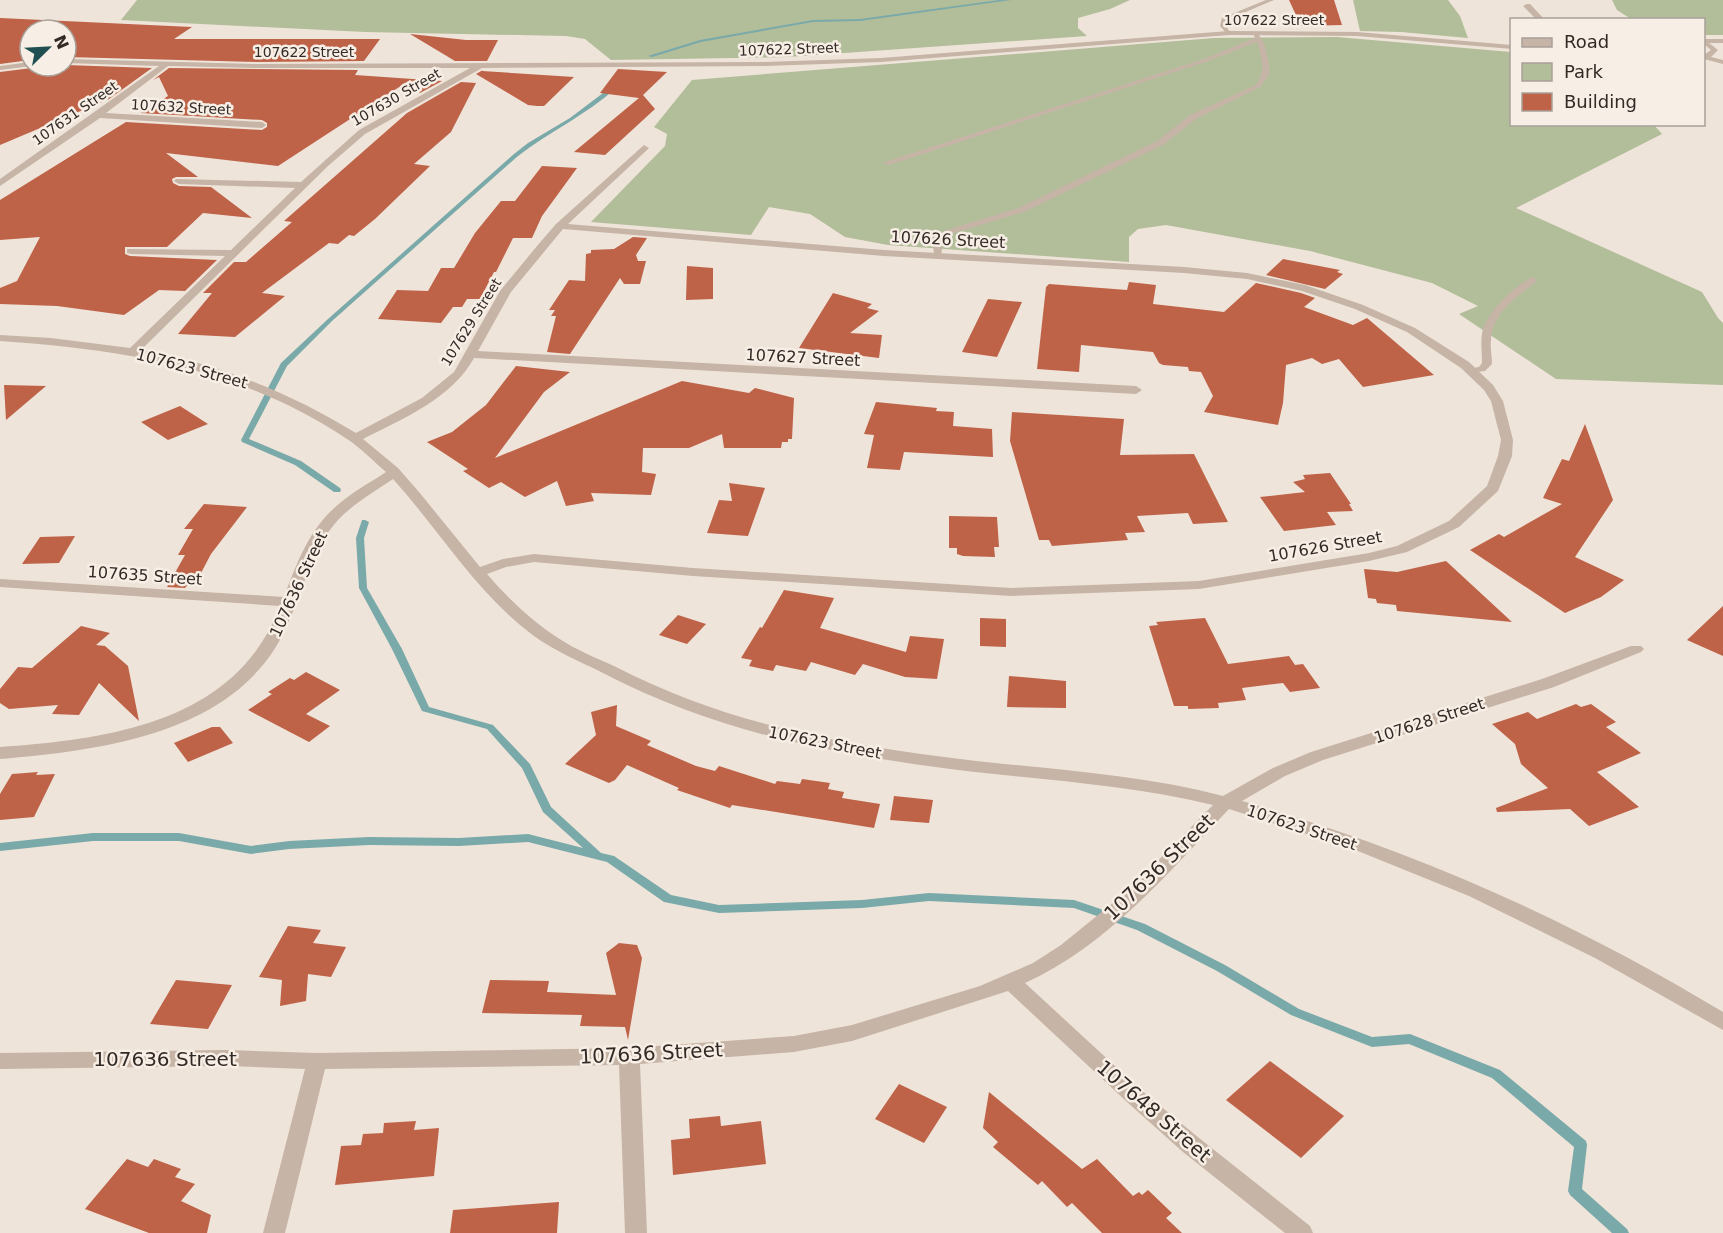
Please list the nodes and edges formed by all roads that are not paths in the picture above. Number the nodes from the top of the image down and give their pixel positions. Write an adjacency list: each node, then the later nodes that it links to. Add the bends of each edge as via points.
1 (1271, 0): 4 (lane, via 1224,19)
2 (1527, 6): 3 (street)
3 (1540, 18)
4 (1228, 33): 5 (street, 107622 Street); 14 (street, 107622 Street, via 880,60)
5 (1256, 36): 9 (street, 107622 Street, via 1383,35); 20 (lane, via 1206,60); 29 (lane, via 1266,63 1266,75 1258,86 1193,117 1160,143 1021,210 951,231 936,244)
6 (1705, 41): 7 (street)
7 (1723, 41)
8 (1705, 42): 10 (lane, via 1715,50)
9 (1510, 47)
10 (1705, 58): 12 (lane)
11 (78, 61): 13 (street, 107622 Street)
12 (1723, 62)
13 (165, 64): 14 (street, 107622 Street); 17 (street, 107631 Street)
14 (482, 65): 25 (street, 107630 Street, via 362,132)
15 (18, 66): 16 (street)
16 (0, 68)
17 (98, 116): 18 (street, 107632 Street); 22 (street, 107631 Street)
18 (262, 124)
19 (644, 148): 26 (street, 107629 Street)
20 (886, 164)
21 (0, 167): 22 (street)
22 (22, 167): 24 (street, 107631 Street)
23 (178, 181): 25 (street)
24 (0, 183)
25 (304, 186): 28 (street, 107630 Street)
26 (560, 226): 29 (street, 107626 Street); 33 (street, 107629 Street, via 506,291)
27 (131, 251): 28 (street)
28 (233, 253): 32 (street, 107630 Street)
29 (938, 255): 34 (street, 107626 Street, via 1184,270 1286,284 1328,295 1404,327)
30 (1533, 280): 34 (lane, via 1496,312 1488,328 1487,364)
31 (0, 338): 32 (street, 107623 Street)
32 (134, 351): 36 (street, 107623 Street, via 212,370 271,392)
33 (469, 354): 35 (street, 107627 Street); 36 (street, 107629 Street, via 459,374 426,401)
34 (1472, 371): 38 (street, 107626 Street, via 1497,401 1505,428 1505,456 1493,488 1440,533 1401,549 1350,561 1199,585 1011,591 705,573 534,558 503,563)
35 (1136, 390)
36 (356, 438): 37 (street, 107623 Street)
37 (394, 472): 38 (street, 107623 Street); 40 (street, 107636 Street, via 345,505 322,530)
38 (477, 573): 43 (street, 107623 Street, via 516,615 568,652 662,696 731,720 855,749 1149,786)
39 (0, 583): 40 (street, 107635 Street)
40 (288, 602): 42 (street, 107636 Street, via 270,645 240,680 216,699 188,713 111,739)
41 (1636, 648): 43 (street, 107628 Street, via 1548,683 1317,756)
42 (0, 753)
43 (1226, 802): 44 (street, 107636 Street, via 1137,894 1089,934 1040,968); 45 (street, 107623 Street, via 1324,831 1450,880 1586,944)
44 (1011, 982): 46 (street, 107636 Street, via 888,1023 823,1039); 51 (street, 107648 Street, via 1142,1103)
45 (1723, 1022)
46 (629, 1056): 48 (street, 107636 Street); 50 (street)
47 (0, 1061): 48 (street, 107636 Street)
48 (317, 1061): 49 (street)
49 (274, 1233)
50 (636, 1233)
51 (1302, 1233)

